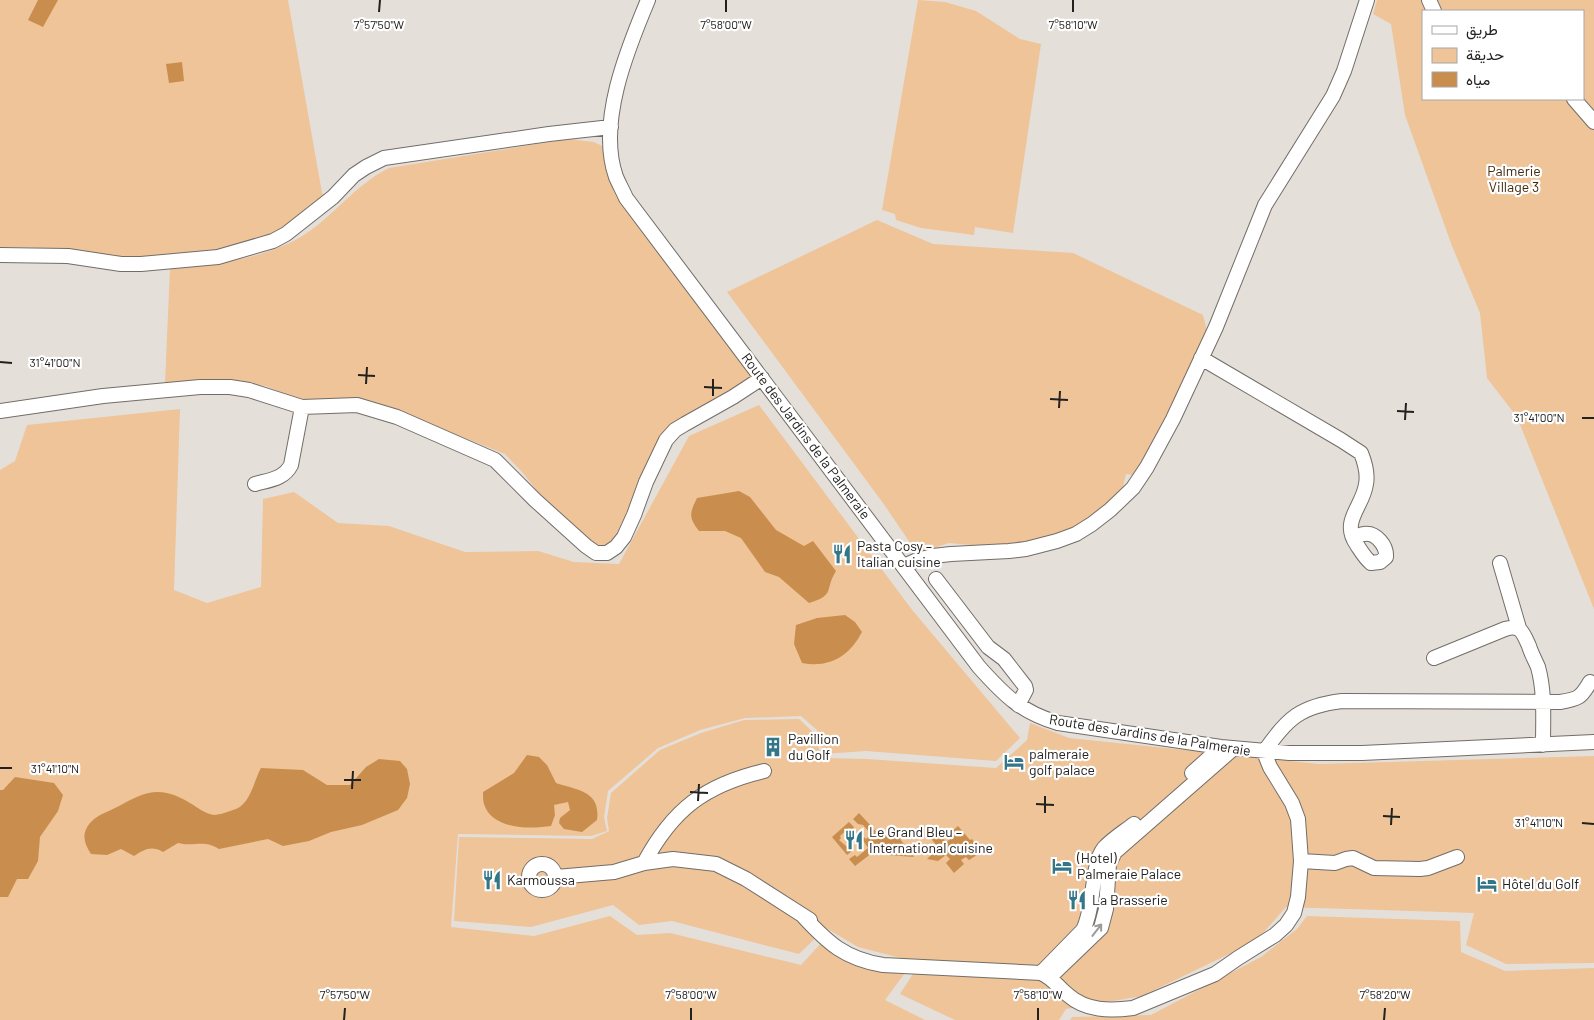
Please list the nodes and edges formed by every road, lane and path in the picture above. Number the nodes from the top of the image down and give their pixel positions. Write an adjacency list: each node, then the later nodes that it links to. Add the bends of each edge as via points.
1 (648, 0): 5 (street, Route des Jardins de la Palmeraie, via 622,66)
2 (1367, 0): 7 (street, via 1333,96 1265,205)
3 (1575, 100): 4 (street)
4 (1594, 122)
5 (611, 127): 6 (street, via 384,158 354,175 333,197 286,234 218,257 121,264 68,256); 8 (street, Route des Jardins de la Palmeraie, via 616,176 626,198)
6 (0, 254)
7 (1201, 358): 12 (street, via 1361,453 1366,484 1351,524 1350,533); 14 (street, via 1173,419 1140,478 1092,524 1076,534 1026,549 951,554 917,560)
8 (762, 378): 9 (street, via 675,430 666,440 624,537 607,553 596,553 586,546 503,466 487,456 374,409 357,405); 14 (street, Route des Jardins de la Palmeraie)
9 (302, 406): 10 (street, via 249,390 200,387 112,395); 11 (street, via 287,472)
10 (0, 411)
11 (255, 484)
12 (1354, 540)
13 (1500, 564): 16 (street)
14 (904, 566): 20 (street, Route des Jardins de la Palmeraie, via 979,667)
15 (936, 579): 20 (street, via 988,647 1004,660 1024,686 1026,690)
16 (1519, 628): 17 (street, via 1512,626); 19 (street, via 1538,668)
17 (1434, 658)
18 (1590, 682): 19 (street, via 1580,697)
19 (1543, 702): 22 (street); 24 (street, via 1351,700 1323,703 1295,715)
20 (1018, 705): 23 (street, Route des Jardins de la Palmeraie, via 1038,717 1058,723)
21 (1594, 742): 22 (street, Route des Jardins de la Palmeraie)
22 (1543, 745): 24 (street, Route des Jardins de la Palmeraie, via 1362,753)
23 (1228, 748): 24 (street, Route des Jardins de la Palmeraie); 32 (street, via 1149,817 1103,850 1088,922)
24 (1264, 752): 29 (street, via 1298,819)
25 (764, 771): 26 (street, via 718,785 699,797 675,816)
26 (656, 840): 28 (street); 30 (street)
27 (1456, 857): 29 (street, via 1428,868 1374,868 1353,858 1335,863)
28 (672, 859): 30 (street); 32 (street, via 716,864 754,883 860,951 899,965)
29 (1301, 861): 32 (street, via 1298,897 1294,913 1286,925 1276,936 1202,981 1154,1001 1118,1010 1081,1004)
30 (644, 863): 31 (street, via 614,872)
31 (556, 877)
32 (1046, 975)

